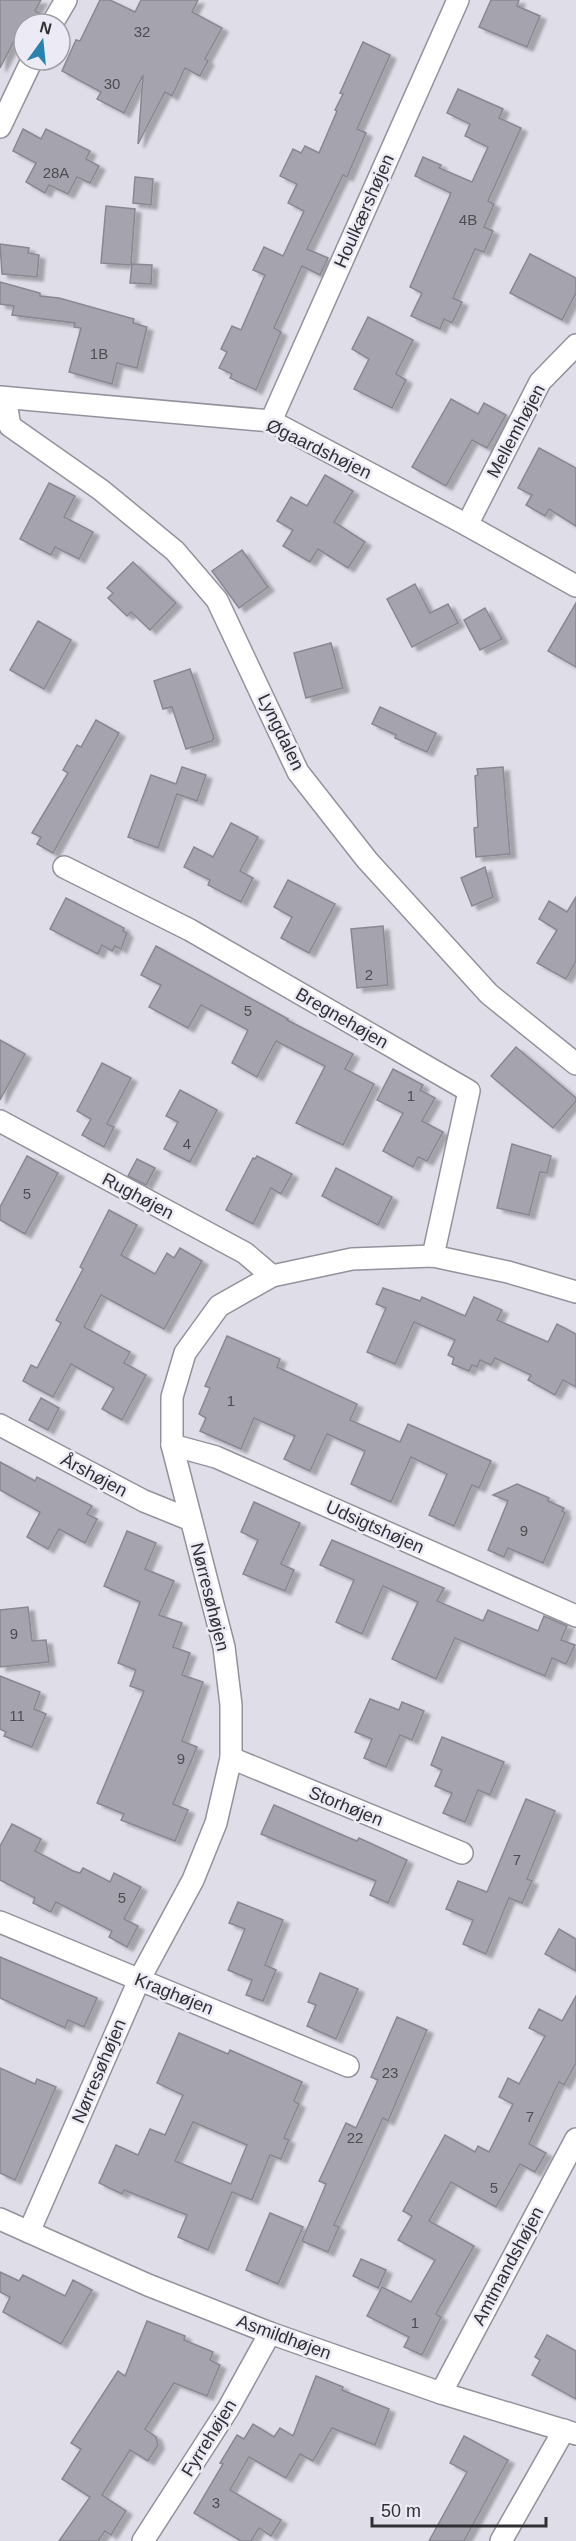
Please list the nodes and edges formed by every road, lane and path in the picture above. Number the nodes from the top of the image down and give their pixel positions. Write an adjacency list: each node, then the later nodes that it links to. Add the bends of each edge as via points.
1 (458, 0): 6 (street, Houlkærshøjen)
2 (26, 72): 3 (street)
3 (0, 127)
4 (576, 345): 7 (street, Mellemhøjen, via 540,382)
5 (2, 397): 6 (street, Øgaardshøjen); 10 (street, Lyngdalen, via 10,426 101,489 175,551 217,600 298,772 367,860 489,994)
6 (271, 421): 7 (street, Øgaardshøjen)
7 (467, 525): 8 (street, Øgaardshøjen)
8 (576, 586)
9 (64, 867): 12 (street, Bregnehøjen, via 190,930 469,1091)
10 (576, 1064)
11 (0, 1121): 13 (street, Rughøjen, via 245,1253)
12 (433, 1256): 13 (street, Nørresøhøjen, via 352,1259); 14 (street, Nørresøhøjen)
13 (272, 1276): 16 (street, Nørresøhøjen, via 219,1306 185,1353 172,1397)
14 (576, 1292)
15 (0, 1425): 17 (street, Årshøjen, via 144,1501)
16 (172, 1444): 17 (street, Nørresøhøjen); 18 (street, Udsigtshøjen, via 216,1457)
17 (191, 1520): 19 (street, Nørresøhøjen, via 224,1647 231,1705)
18 (576, 1616)
19 (231, 1758): 20 (street, Storhøjen); 22 (street, Nørresøhøjen, via 216,1823 201,1861)
20 (462, 1853)
21 (0, 1922): 22 (street, Kraghøjen)
22 (139, 1980): 23 (street, Kraghøjen); 26 (street, Nørresøhøjen)
23 (348, 2066)
24 (576, 2139): 28 (street, Amtmandshøjen)
25 (0, 2219): 26 (street, Asmildhøjen)
26 (29, 2232): 27 (street, Asmildhøjen)
27 (270, 2333): 28 (street, Asmildhøjen); 30 (street, Fyrrehøjen, via 228,2409)
28 (441, 2393): 29 (street, Asmildhøjen)
29 (570, 2432): 31 (street)
30 (143, 2541)
31 (501, 2541)

